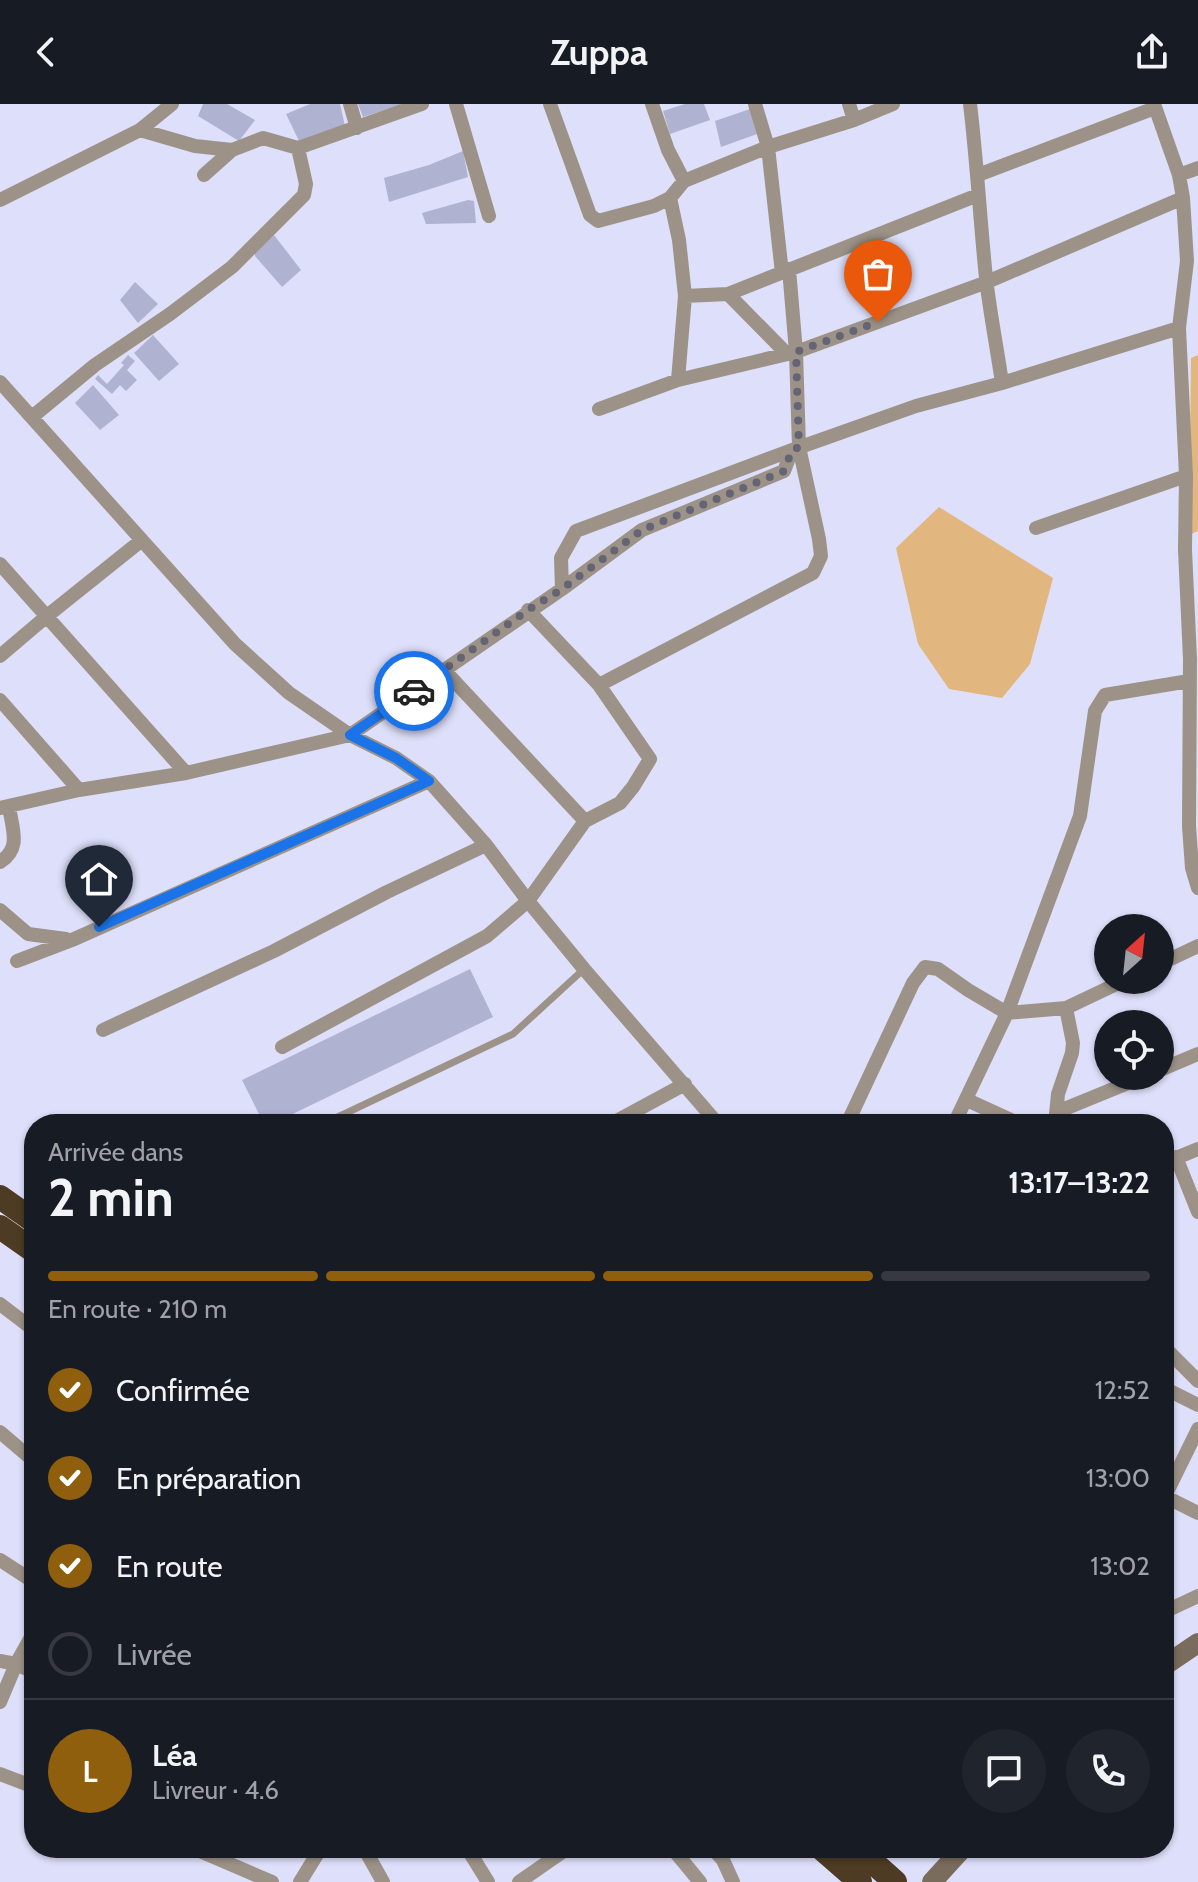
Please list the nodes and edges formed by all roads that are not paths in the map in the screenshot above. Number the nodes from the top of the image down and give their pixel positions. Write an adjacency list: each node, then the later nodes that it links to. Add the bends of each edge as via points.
1 (172, 104): 14 (street)
2 (350, 104): 13 (street)
3 (422, 104): 13 (street)
4 (456, 104): 27 (street)
5 (550, 104): 24 (street, via 594,219)
6 (652, 104): 22 (street)
7 (755, 104): 15 (street)
8 (849, 104): 12 (street)
9 (893, 104): 12 (street)
10 (970, 104): 20 (street)
11 (1154, 106): 20 (street); 21 (street)
12 (854, 120): 15 (street)
13 (357, 128): 16 (street)
14 (140, 130): 17 (street); 26 (street)
15 (768, 147): 22 (street); 28 (street)
16 (298, 148): 17 (street, via 263,138); 38 (street, via 304,195 232,267)
17 (232, 150): 19 (street)
18 (1198, 168): 21 (street)
19 (204, 175)
20 (978, 175): 23 (street)
21 (1179, 175): 25 (street)
22 (684, 181): 24 (street)
23 (978, 195): 28 (street); 29 (street)
24 (670, 198): 31 (street)
25 (1183, 198): 29 (street); 32 (street, via 1187,261)
26 (0, 200)
27 (489, 216)
28 (785, 271): 30 (street); 33 (street)
29 (987, 282): 33 (street); 36 (street)
30 (728, 294): 31 (street); 33 (street)
31 (685, 296): 34 (street)
32 (1179, 328): 36 (street); 40 (street)
33 (792, 353): 34 (street); 39 (street)
34 (678, 380): 37 (street)
35 (0, 382): 38 (street)
36 (1002, 383): 39 (street)
37 (599, 409)
38 (32, 417): 42 (street)
39 (795, 448): 45 (street, via 784,471 642,530); 45 (street, via 576,531 561,558); 52 (street, via 819,539 821,556 813,573)
40 (1186, 476): 41 (street); 43 (street)
41 (1036, 528)
42 (142, 540): 47 (street); 54 (street, via 235,644 289,693)
43 (1192, 547): 49 (street)
44 (0, 564): 47 (street)
45 (562, 589): 46 (street)
46 (528, 610): 50 (street); 52 (street)
47 (47, 616): 48 (street); 55 (street)
48 (0, 656)
49 (1194, 658): 51 (street)
50 (444, 670): 54 (street); 59 (street)
51 (1189, 681): 60 (street); 73 (street, via 1105,695 1095,711 1080,816)
52 (599, 685): 59 (street, via 650,759 620,803)
53 (0, 700): 57 (street)
54 (350, 735): 55 (street); 56 (street)
55 (186, 773): 57 (street)
56 (429, 781): 61 (street); 66 (street)
57 (79, 790): 58 (street)
58 (4, 807): 62 (street, via 14,850)
59 (585, 821): 64 (street)
60 (1194, 824): 63 (street, via 1192,868)
61 (486, 845): 64 (street); 74 (street)
62 (0, 862)
63 (1198, 888)
64 (528, 901): 70 (street); 75 (street, via 487,936)
65 (0, 910): 66 (street, via 28,934)
66 (72, 940): 69 (street)
67 (1198, 946): 68 (street)
68 (1174, 957)
69 (17, 961)
70 (584, 969): 78 (street); 81 (lane, via 513,1034)
71 (1096, 994): 72 (street)
72 (1066, 1008): 73 (street); 87 (street, via 1073,1043)
73 (1007, 1013): 80 (street); 84 (street, via 938,969 925,967 913,983)
74 (103, 1030)
75 (282, 1047)
76 (1198, 1054): 77 (street)
77 (1174, 1064)
78 (685, 1084): 82 (street); 83 (street)
79 (1115, 1090): 88 (street)
80 (967, 1100): 85 (street); 86 (street)
81 (344, 1114)
82 (630, 1114)
83 (710, 1114)
84 (856, 1114)
85 (959, 1114)
86 (998, 1114)
87 (1056, 1114)
88 (1064, 1114)
89 (1198, 1149): 90 (street)
90 (1174, 1158)
91 (1174, 1167): 93 (street)
92 (0, 1197): 94 (highway)
93 (1198, 1212)
94 (24, 1214)
95 (0, 1227): 96 (highway)
96 (24, 1244)
97 (0, 1304): 98 (street)
98 (24, 1322)
99 (1174, 1357): 100 (street)
100 (1198, 1381)
101 (1174, 1393): 102 (street)
102 (1198, 1405)
103 (1198, 1429): 106 (street)
104 (0, 1432): 105 (street)
105 (24, 1452)
106 (1174, 1476)
107 (1174, 1501): 108 (street)
108 (1198, 1513)
109 (0, 1560): 110 (street)
110 (24, 1576)
111 (1198, 1596): 112 (street)
112 (1174, 1607)
113 (1198, 1643): 115 (street)
114 (24, 1650): 117 (street)
115 (1174, 1659)
116 (0, 1661): 117 (street)
117 (16, 1664): 118 (street); 119 (street)
118 (24, 1668)
119 (0, 1702)
120 (0, 1774): 121 (street)
121 (24, 1783)
122 (216, 1858): 134 (street)
123 (315, 1858): 135 (street)
124 (370, 1858): 136 (street)
125 (473, 1858): 137 (street)
126 (554, 1858): 138 (street)
127 (679, 1858): 133 (street)
128 (721, 1858): 139 (street)
129 (832, 1858): 140 (highway)
130 (868, 1858): 141 (highway)
131 (954, 1858): 132 (street)
132 (938, 1875)
133 (695, 1880)
134 (272, 1882)
135 (300, 1882)
136 (383, 1882)
137 (488, 1882)
138 (519, 1882)
139 (733, 1882)
140 (860, 1882)
141 (895, 1882)

